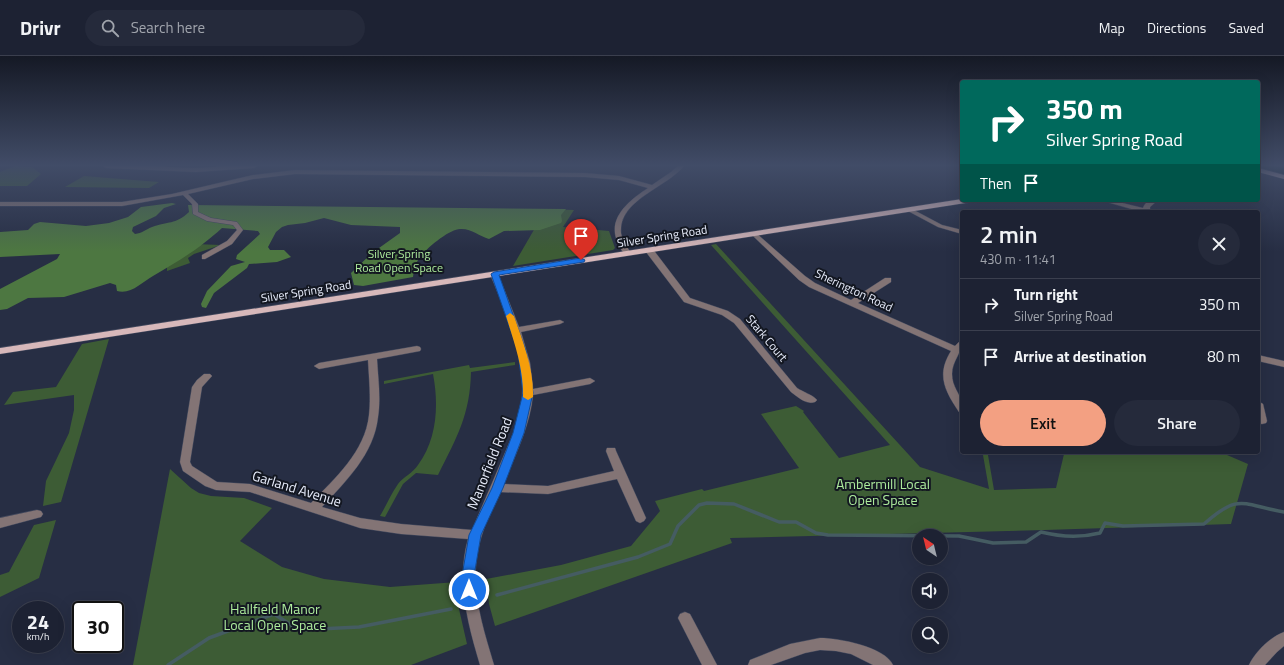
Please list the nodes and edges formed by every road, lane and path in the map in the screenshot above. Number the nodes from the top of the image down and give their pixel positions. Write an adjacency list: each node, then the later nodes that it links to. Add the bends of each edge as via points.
1 (176, 194): 7 (street, via 113,205)
2 (185, 194): 15 (street, via 195,204 195,213 216,221 235,223 240,230 226,245)
3 (643, 194): 14 (street, via 631,203 620,221 618,234)
4 (960, 202): 8 (main road, Silver Spring Road)
5 (1110, 202): 9 (street)
6 (1152, 202): 10 (street, via 1147,206)
7 (0, 204)
8 (910, 210): 11 (street, via 940,226); 12 (main road, Silver Spring Road)
9 (1140, 210)
10 (1147, 210)
11 (960, 231)
12 (754, 234): 13 (main road, Silver Spring Road); 18 (street, Sherington Road, via 807,282)
13 (649, 250): 14 (main road, Silver Spring Road); 31 (street, Stark Court, via 685,298 734,318 794,390)
14 (627, 253): 16 (main road, Silver Spring Road)
15 (204, 257)
16 (494, 274): 20 (street, Manorfield Road); 23 (main road, Silver Spring Road)
17 (888, 280): 18 (street)
18 (852, 303): 21 (street, Sherington Road)
19 (560, 322): 20 (street)
20 (516, 330): 30 (street, Manorfield Road, via 526,368)
21 (959, 347): 32 (street, via 950,359 948,384)
22 (417, 349): 24 (street)
23 (0, 351)
24 (372, 356): 27 (street); 38 (street, via 374,409 369,436 345,474)
25 (1260, 358): 26 (street)
26 (1284, 364)
27 (319, 366)
28 (207, 376): 38 (street, Garland Avenue, via 197,387 185,457 187,468 209,484 250,488)
29 (590, 381): 30 (street)
30 (528, 393): 37 (street, Manorfield Road, via 519,433)
31 (812, 400)
32 (960, 406)
33 (1260, 412): 34 (street)
34 (1262, 421)
35 (610, 451): 36 (street)
36 (620, 474): 37 (street, via 548,490); 40 (street)
37 (497, 488): 42 (street, Manorfield Road)
38 (314, 509): 42 (street, Garland Avenue, via 360,523)
39 (37, 514): 41 (street)
40 (640, 518)
41 (0, 523)
42 (475, 535): 45 (street, Manorfield Road, via 469,570 469,590)
43 (685, 618): 46 (street)
44 (1284, 639): 49 (street, via 1272,646)
45 (487, 665)
46 (710, 665)
47 (755, 665): 48 (street, via 794,648 825,642 850,647)
48 (886, 665)
49 (1256, 665)

